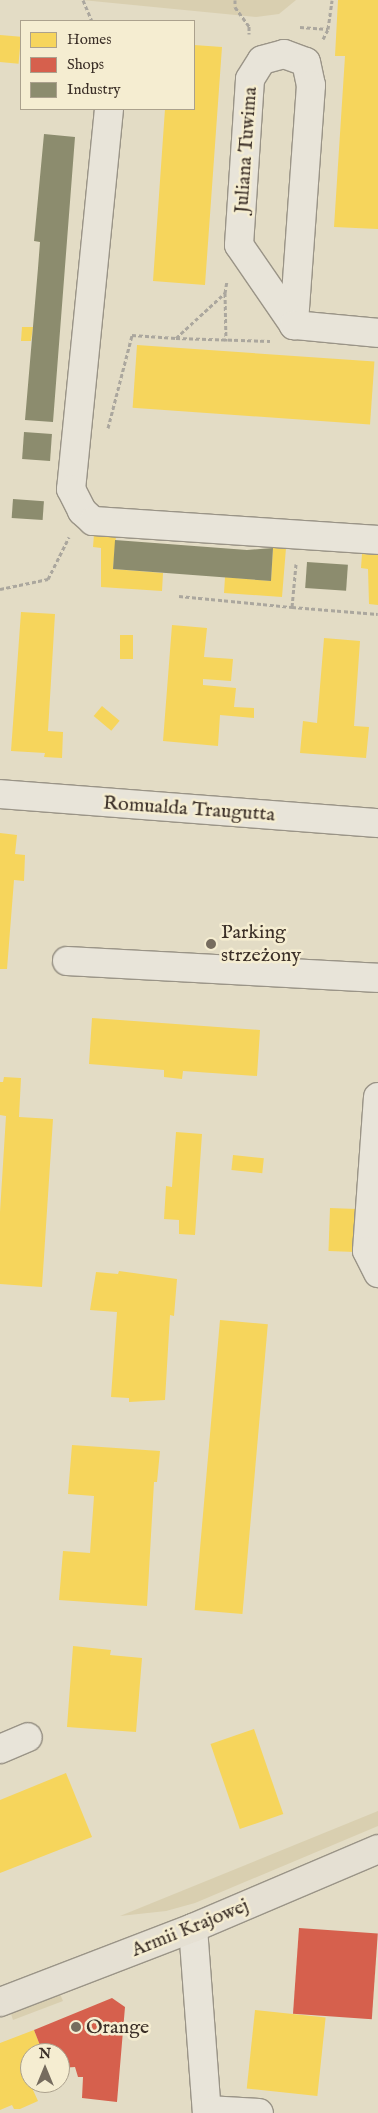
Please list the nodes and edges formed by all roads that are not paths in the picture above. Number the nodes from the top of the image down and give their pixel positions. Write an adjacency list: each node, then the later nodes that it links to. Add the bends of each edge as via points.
1 (109, 110): 4 (street, via 71,488 82,510 93,521)
2 (294, 325): 2 (street, Juliana Tuwima, via 311,85 306,62 284,54 262,60 250,79 239,245); 3 (street)
3 (378, 333)
4 (378, 540)
5 (0, 794): 6 (street, Romualda Traugutta)
6 (378, 823)
7 (67, 961): 8 (street)
8 (378, 978)
9 (378, 1097): 10 (street)
10 (376, 1132): 11 (street)
11 (374, 1201): 12 (street, via 367,1251)
12 (378, 1274)
13 (28, 1737): 14 (street)
14 (0, 1749)
15 (378, 1850): 16 (main road, Armii Krajowej)
16 (193, 1928): 17 (main road, Armii Krajowej); 18 (street)
17 (0, 2002)
18 (207, 2111): 19 (street)
19 (259, 2113)

